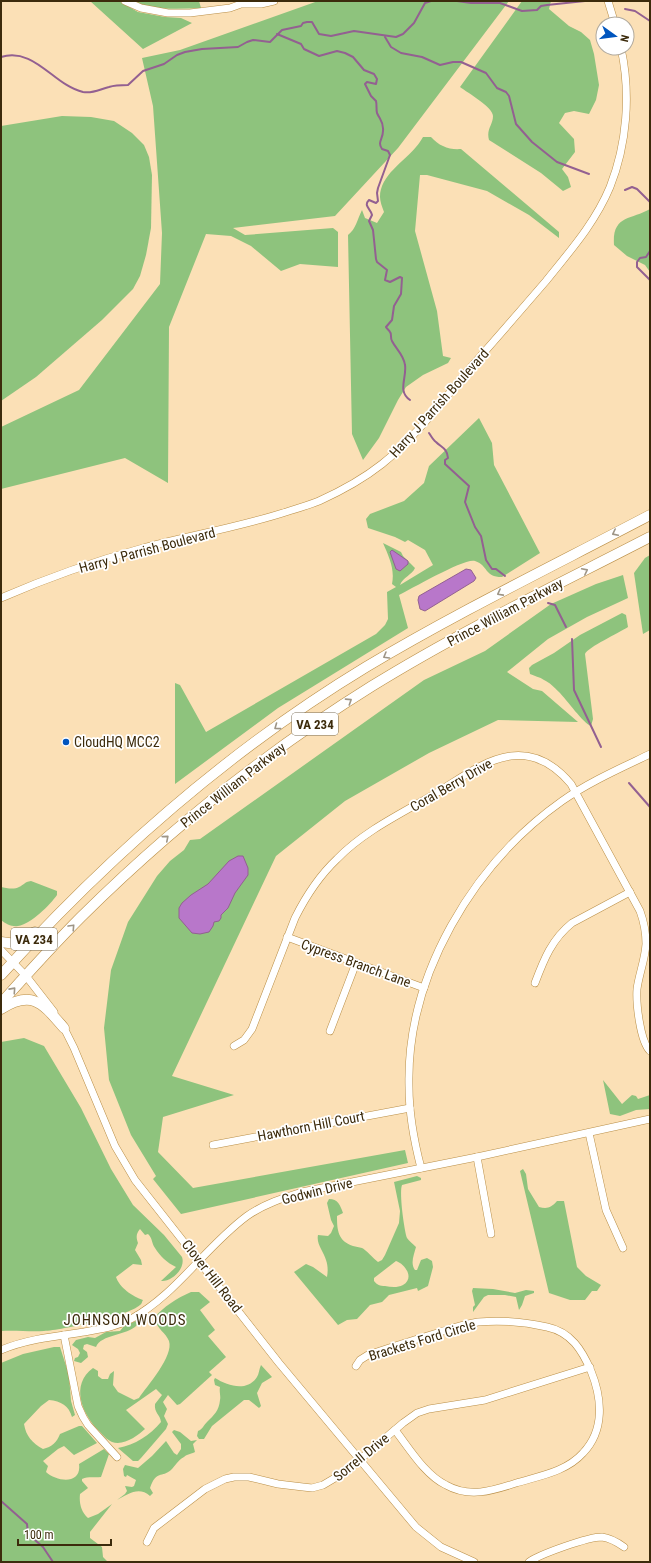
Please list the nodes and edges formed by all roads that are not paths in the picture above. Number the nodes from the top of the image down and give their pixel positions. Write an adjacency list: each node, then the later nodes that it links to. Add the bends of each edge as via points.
1 (125, 1): 2 (street, via 141,8 168,13 230,8 241,4)
2 (274, 1)
3 (608, 1): 4 (street)
4 (613, 16)
5 (622, 56): 8 (street, Harry J Parrish Boulevard, via 626,76 625,123 615,171 597,214 573,248 518,314 397,451 363,478 317,502 270,517 93,563)
6 (650, 515): 12 (highway, Prince William Parkway / VA 234, one-way to 12, via 425,633 365,668 299,712 209,778 164,815 120,853)
7 (650, 537): 19 (highway, Prince William Parkway / VA 234, one-way to 7, via 80,918 152,850 224,790 299,735 372,686 449,641)
8 (1, 598)
9 (650, 754): 10 (street)
10 (576, 792): 11 (street, Coral Berry Drive); 13 (street, Coral Berry Drive, via 556,768 530,757 500,758 477,768 364,836 338,858 310,891); 21 (street, via 531,826 485,873 448,932)
11 (630, 892): 20 (street, via 565,929 549,949); 27 (street, Coral Berry Drive, via 640,911 645,932 645,958 637,1000 643,1040)
12 (56, 917): 14 (highway, via 20,942); 16 (highway, Prince William Parkway / VA 234)
13 (287, 937): 17 (street, Cypress Branch Lane); 26 (street, Coral Berry Drive, via 252,1029 244,1040)
14 (1, 942)
15 (1, 950): 16 (street, Clover Hill Road)
16 (13, 962): 18 (highway, Prince William Parkway / VA 234); 19 (street, Clover Hill Road)
17 (356, 964): 21 (street, Cypress Branch Lane); 25 (street)
18 (1, 976)
19 (26, 976): 22 (highway, Prince William Parkway / VA 234, one-way to 19); 24 (street, Clover Hill Road)
20 (535, 983)
21 (424, 988): 28 (street, via 412,1045)
22 (1, 1003)
23 (1, 1009): 24 (highway, via 20,999 35,1001 50,1012)
24 (64, 1028): 36 (street, Clover Hill Road, via 124,1163)
25 (330, 1031)
26 (234, 1046)
27 (650, 1051)
28 (410, 1108): 31 (street, Hawthorn Hill Court); 33 (street)
29 (650, 1119): 30 (street, Godwin Drive)
30 (589, 1133): 32 (street, Godwin Drive); 35 (street, via 606,1210)
31 (213, 1145)
32 (477, 1157): 33 (street, Godwin Drive); 34 (street)
33 (421, 1168): 36 (street, Godwin Drive, via 302,1192 284,1198 247,1216)
34 (492, 1234)
35 (623, 1248)
36 (200, 1261): 37 (street, Godwin Drive, via 159,1300 130,1320 106,1328); 43 (street, Clover Hill Road, via 278,1363)
37 (64, 1335): 38 (street, Godwin Drive); 42 (street, via 78,1406 83,1417)
38 (1, 1350)
39 (356, 1366): 40 (street, Brackets Ford Circle, via 365,1356 390,1348 469,1324 502,1321 547,1327 563,1333 582,1351)
40 (590, 1367): 41 (street, Sorrell Drive, via 485,1400 429,1409 417,1413); 41 (street, Brackets Ford Circle, via 600,1403 596,1434 577,1459 549,1474 492,1491 462,1491 446,1485 433,1476)
41 (395, 1430): 43 (street, Sorrell Drive)
42 (117, 1457)
43 (360, 1461): 44 (street, Sorrell Drive, via 329,1483 312,1488 249,1477 225,1479 205,1489 158,1524 150,1532); 46 (street, Clover Hill Road, via 427,1537 450,1552)
44 (147, 1542)
45 (624, 1547): 47 (street, via 612,1539 596,1538 546,1553)
46 (474, 1562)
47 (529, 1562)

